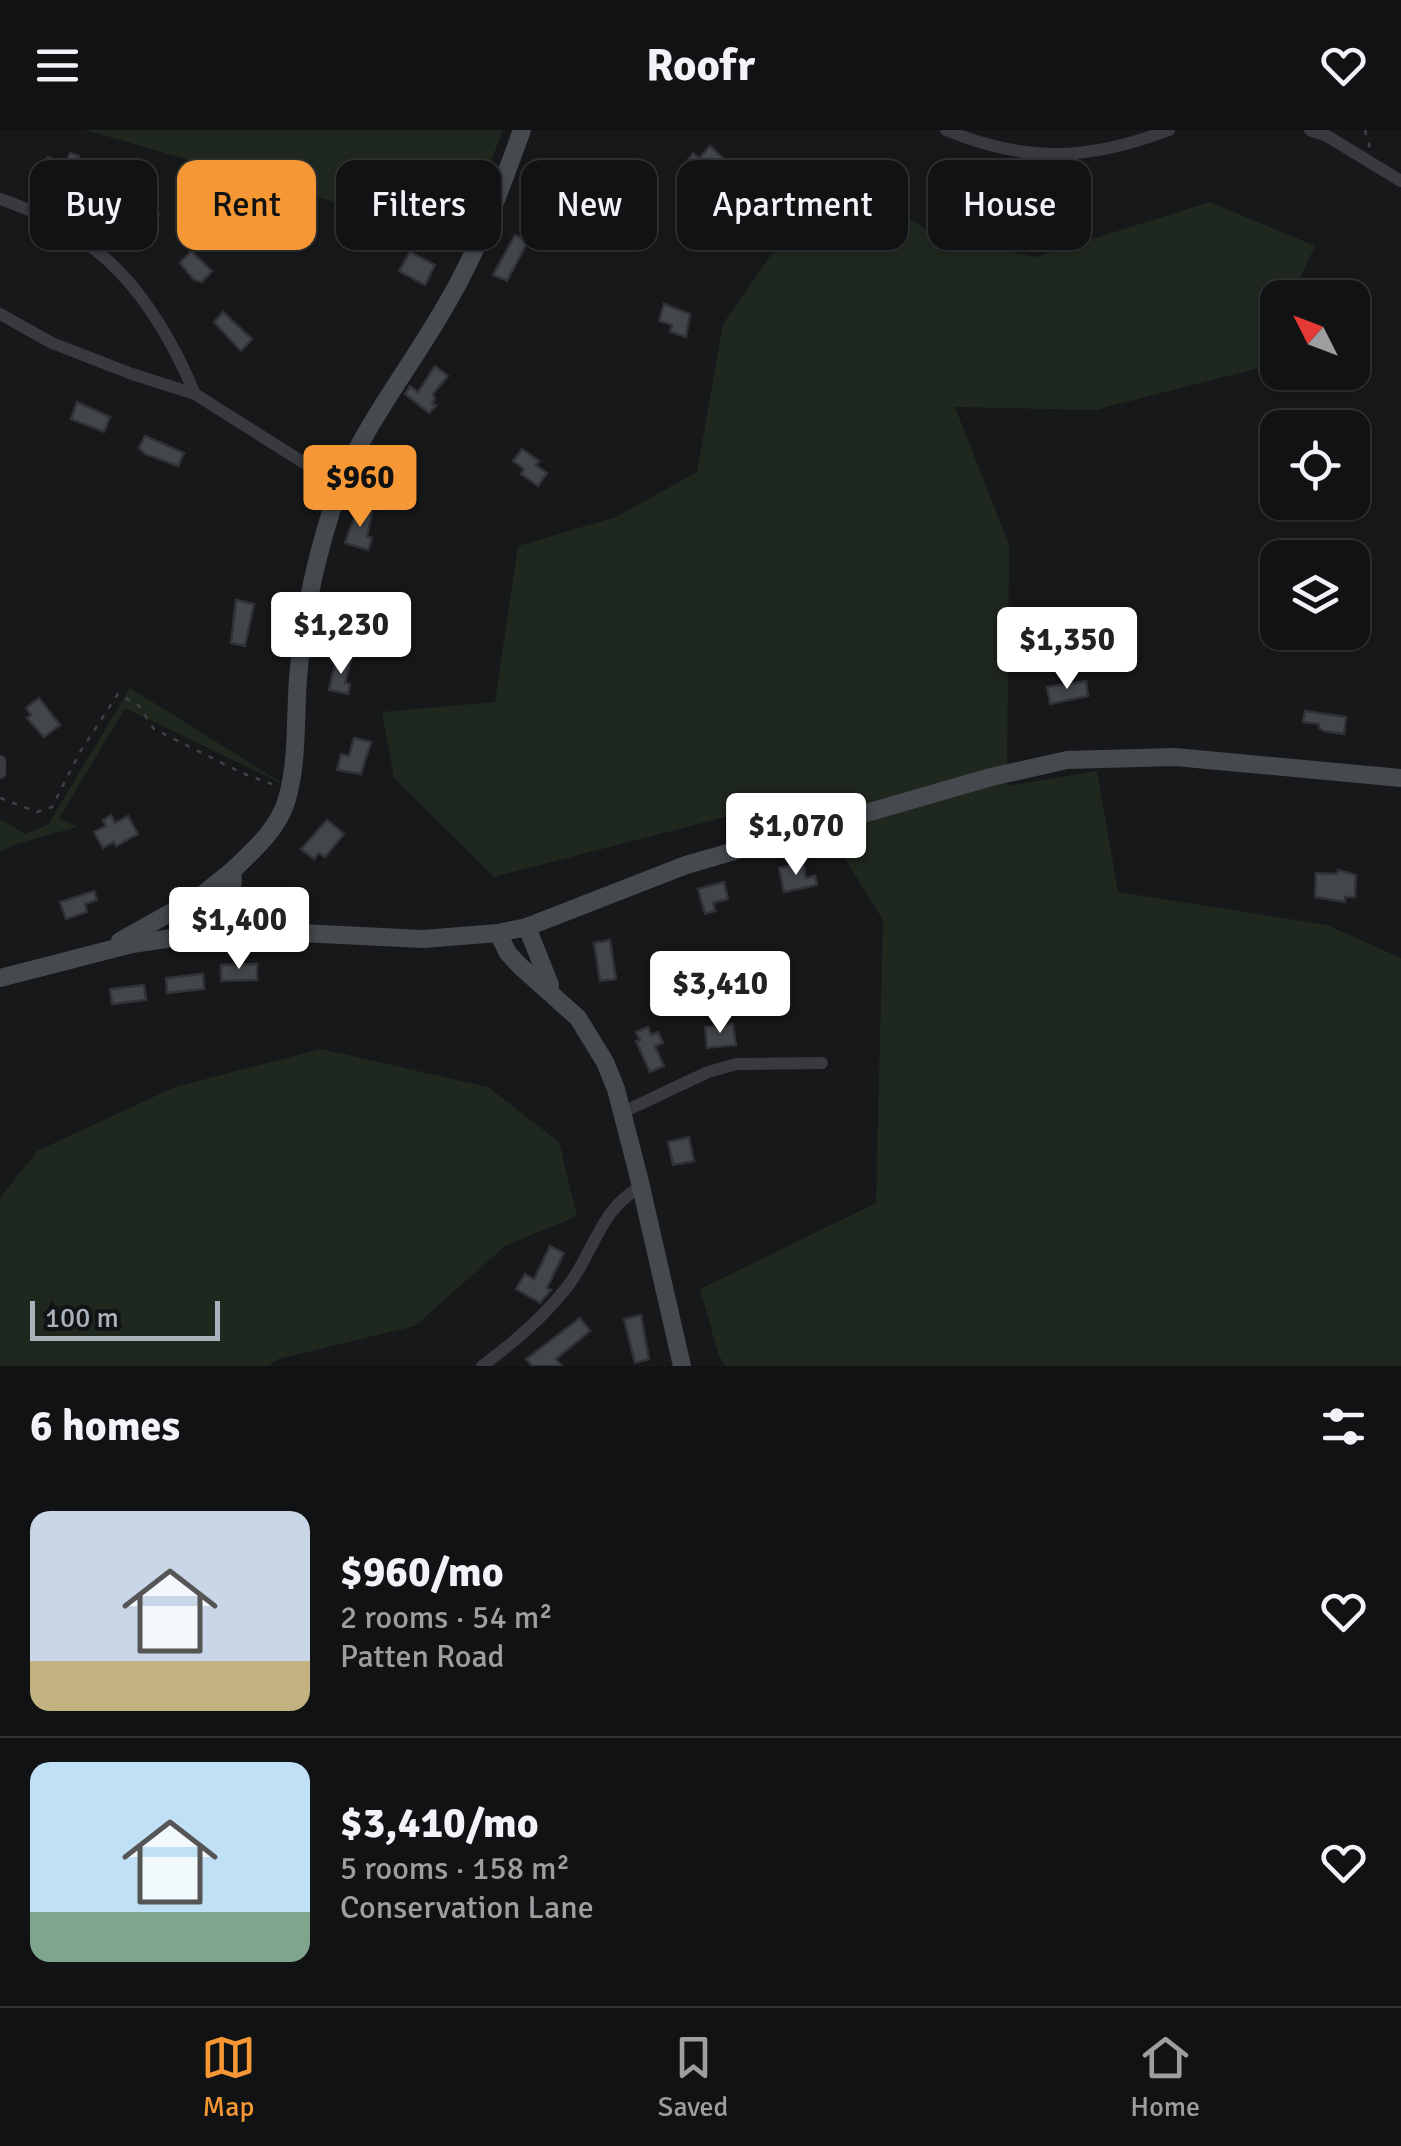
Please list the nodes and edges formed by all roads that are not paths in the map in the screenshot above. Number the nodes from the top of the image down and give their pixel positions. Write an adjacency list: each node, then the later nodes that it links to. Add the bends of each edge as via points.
1 (522, 130): 9 (street, via 460,280)
2 (946, 130): 3 (street, via 1022,154 1064,155)
3 (1169, 130)
4 (1310, 130): 5 (street)
5 (1401, 182)
6 (0, 199): 8 (street, via 61,226 122,274 164,327)
7 (0, 314): 8 (street, via 102,363)
8 (195, 394): 9 (street)
9 (339, 485): 13 (street, via 303,645 288,798 272,830)
10 (0, 761): 11 (street)
11 (0, 773)
12 (1401, 778): 14 (street, via 1176,757 1068,760 686,865)
13 (233, 870): 15 (street, via 232,900); 17 (street)
14 (527, 928): 16 (street); 19 (street)
15 (256, 932): 16 (street, via 423,939); 17 (street)
16 (498, 933): 19 (street, via 508,953)
17 (102, 951): 18 (street)
18 (0, 978)
19 (554, 995): 21 (street, via 578,1018 605,1062)
20 (822, 1063): 21 (street, via 737,1064)
21 (622, 1113): 22 (street)
22 (641, 1187): 23 (street, via 613,1208 547,1312); 24 (street)
23 (482, 1366)
24 (682, 1366)

